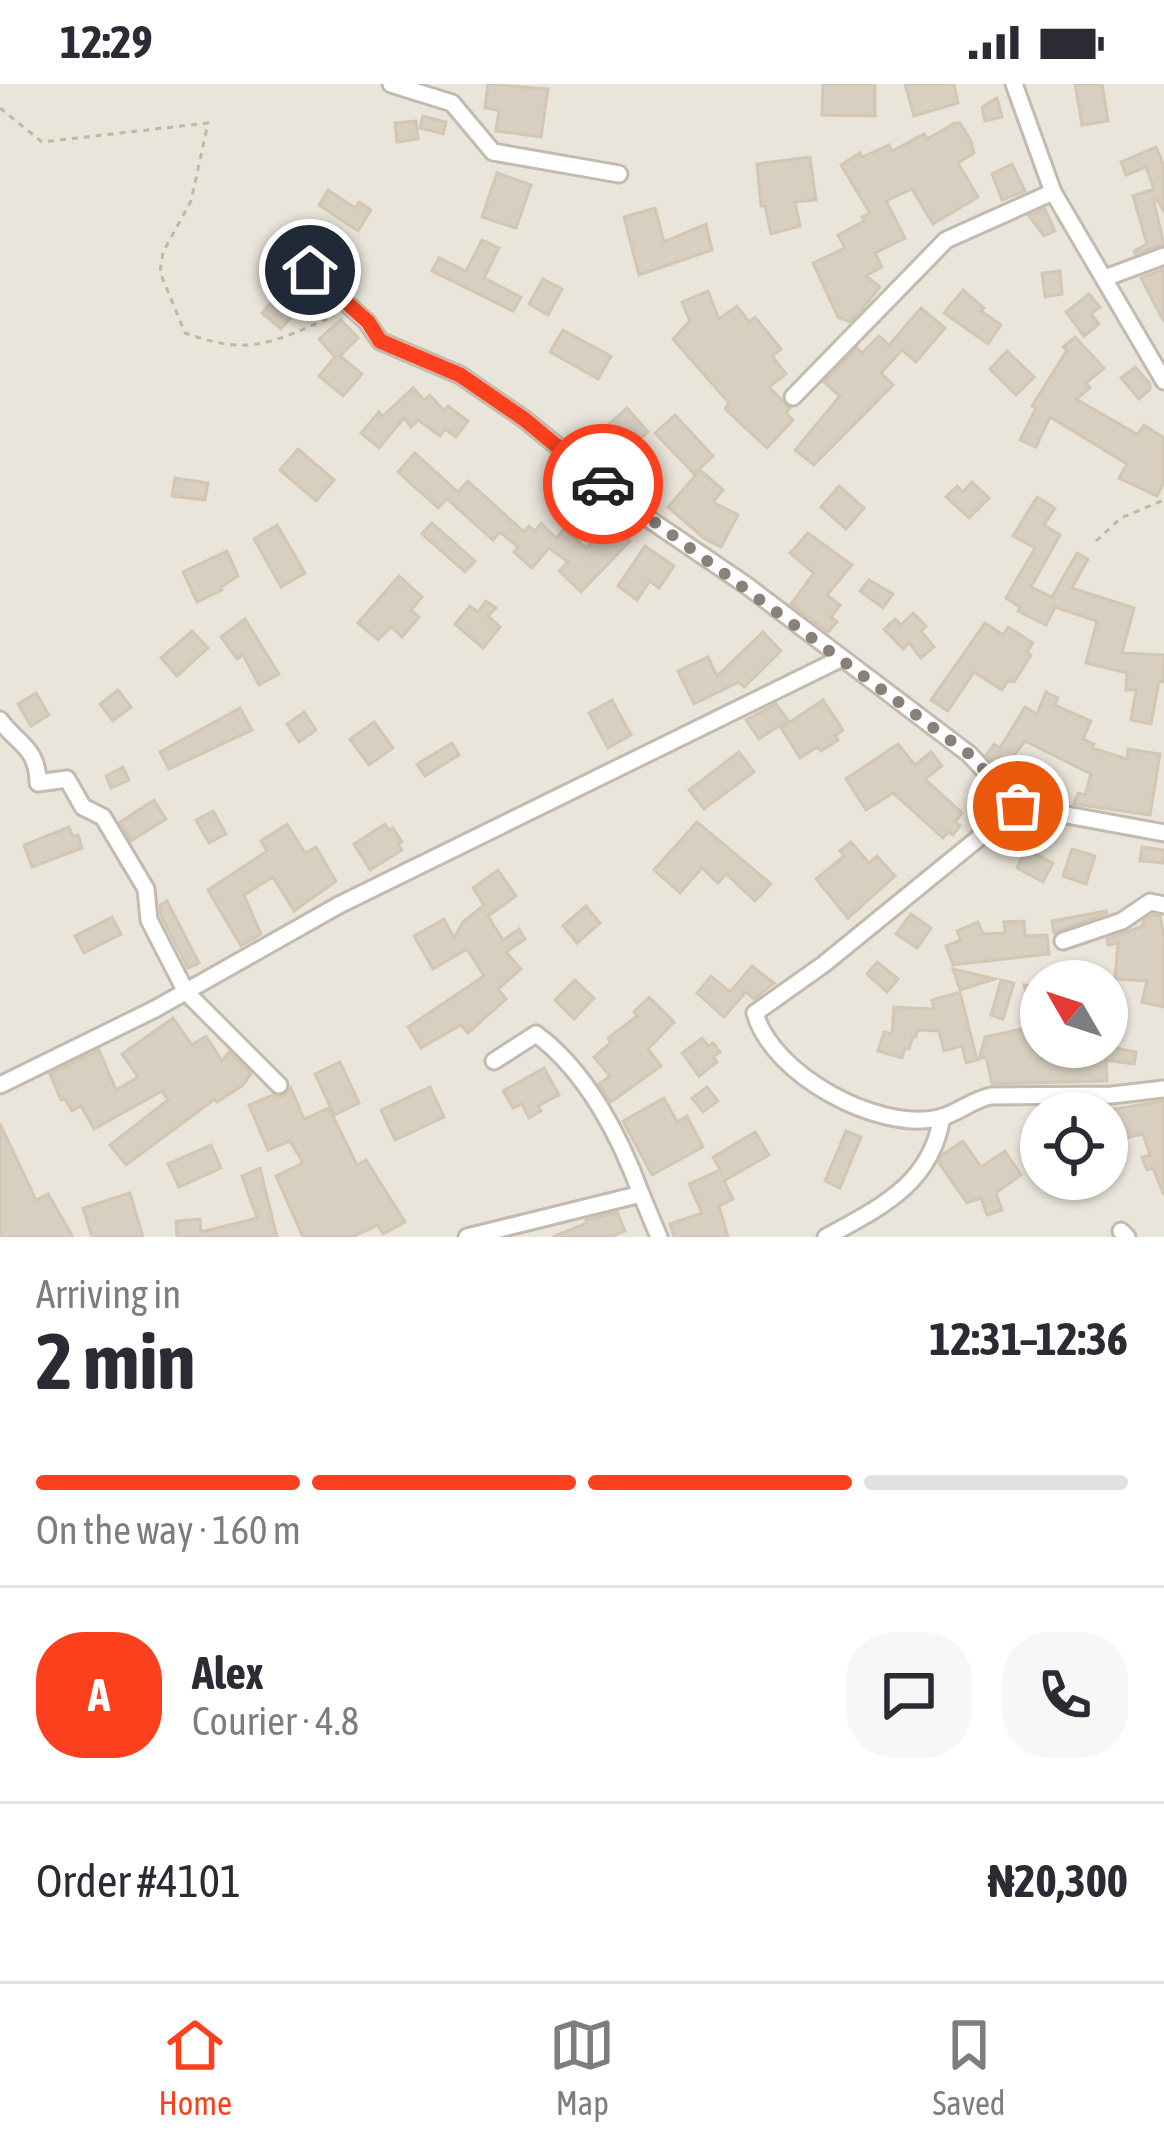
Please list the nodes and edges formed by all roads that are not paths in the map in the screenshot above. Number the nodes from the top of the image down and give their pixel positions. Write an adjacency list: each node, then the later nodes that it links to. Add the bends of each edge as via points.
1 (391, 84): 3 (street, via 452,103 493,152)
2 (1014, 84): 4 (street)
3 (619, 174)
4 (1053, 192): 7 (street); 9 (street, via 946,240)
5 (1164, 256): 7 (street)
6 (310, 270): 10 (street, via 380,341 460,375)
7 (1105, 278): 8 (street)
8 (1164, 381)
9 (793, 397)
10 (842, 658): 12 (street, via 969,754); 16 (street, via 339,905)
11 (0, 720): 16 (street, via 22,737 38,783 67,778 83,807 104,817 146,889 149,920)
12 (1018, 806): 13 (street); 21 (street, via 755,1013 775,1051 805,1078 866,1110)
13 (1164, 833)
14 (1164, 905): 15 (street, via 1150,902)
15 (1063, 941)
16 (186, 992): 18 (street); 19 (street)
17 (494, 1061): 22 (street, via 536,1034 557,1050 618,1140)
18 (0, 1085)
19 (279, 1085)
20 (1164, 1089): 21 (street, via 991,1096)
21 (942, 1118): 26 (street, via 919,1177)
22 (641, 1194): 23 (street); 25 (street)
23 (504, 1233): 24 (street)
24 (467, 1237)
25 (659, 1237)
26 (826, 1237)

